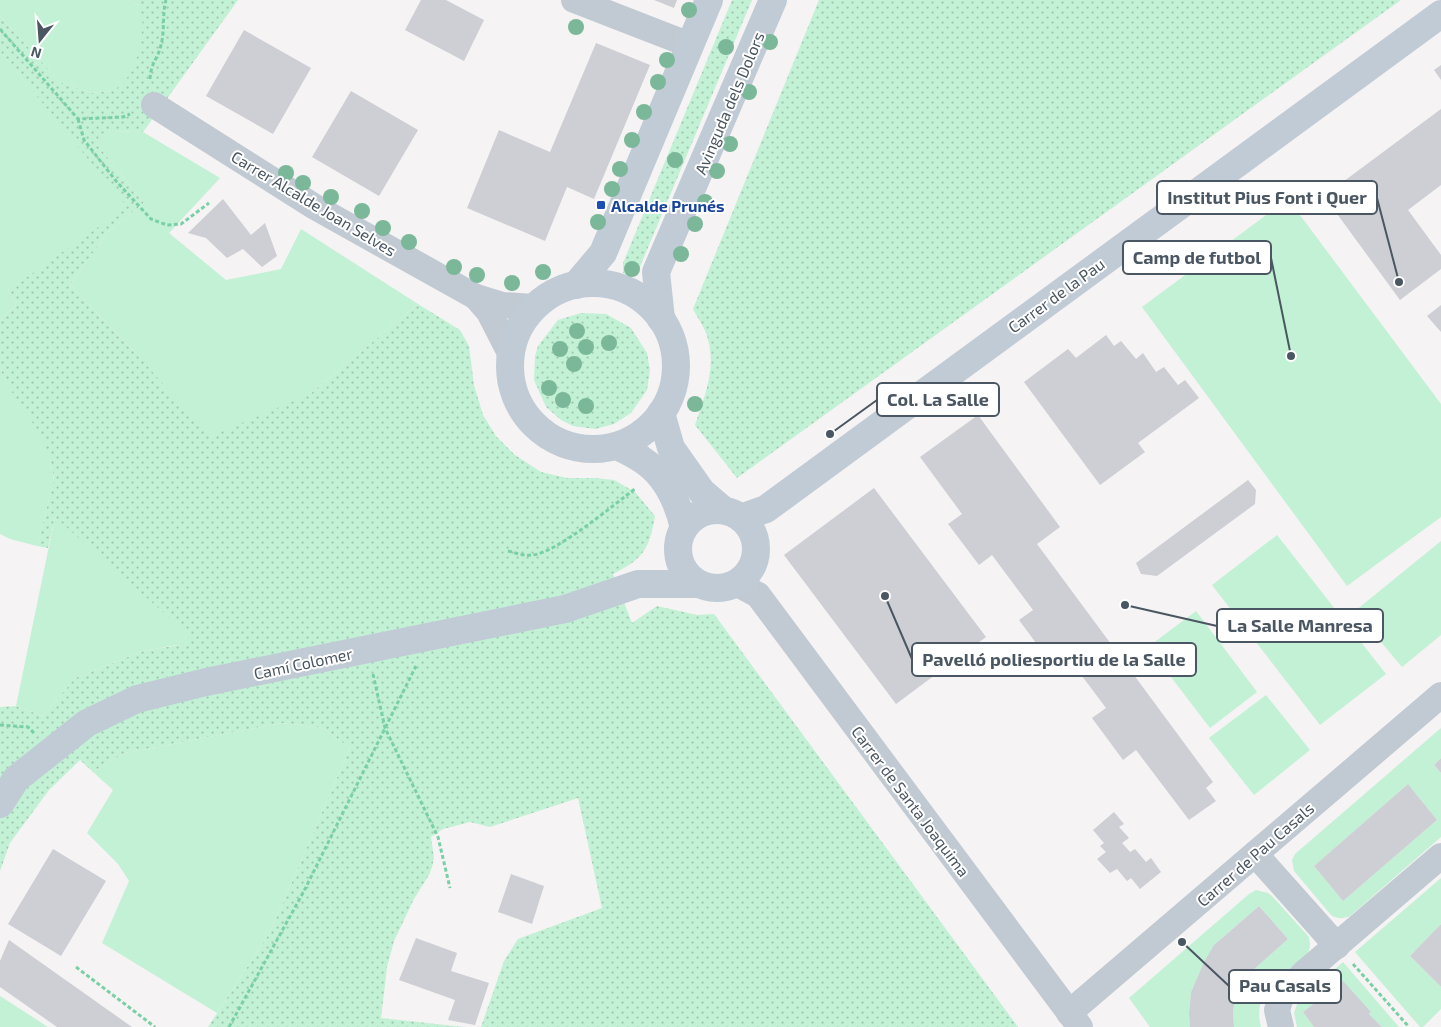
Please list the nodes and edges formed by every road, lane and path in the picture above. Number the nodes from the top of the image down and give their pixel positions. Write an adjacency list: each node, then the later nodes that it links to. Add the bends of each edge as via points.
1 (166, 0): 8 (path, via 161,45 150,68)
2 (574, 0): 7 (street)
3 (709, 0): 7 (street)
4 (773, 0): 14 (street, Avinguda dels Dolors, via 656,272)
5 (1441, 14): 19 (street, Carrer de la Pau, via 766,509)
6 (0, 29): 9 (path)
7 (690, 45): 11 (street, via 604,253)
8 (154, 105): 9 (path, via 123,117); 12 (street, Carrer Alcalde Joan Selves, via 315,207)
9 (78, 119): 10 (path, via 84,140 151,219 167,225 181,224)
10 (209, 203)
11 (576, 285): 13 (street, via 558,290); 14 (street, via 608,284 629,291)
12 (476, 297): 13 (street, Carrer Alcalde Joan Selves, via 502,305); 15 (street, Carrer Alcalde Joan Selves, via 489,312)
13 (534, 307): 15 (street, via 519,328)
14 (661, 319): 16 (street, via 673,346 676,366 671,396)
15 (510, 353): 17 (street, via 509,371 516,399 538,429 553,440 580,448)
16 (662, 413): 17 (street, via 642,433); 19 (street, via 671,448 702,492)
17 (617, 446): 18 (street, via 643,459)
18 (657, 473): 20 (street, via 679,506); 21 (path, via 547,552 531,556)
19 (732, 514): 20 (street, via 716,509 704,511 692,518); 22 (street, via 750,526 755,537 756,555 749,572)
20 (681, 534): 23 (street, Camí Colomer, via 661,564); 24 (street, via 680,563)
21 (508, 551)
22 (736, 583): 24 (street, via 718,588); 35 (street, Carrer de Santa Joaquima, via 758,595)
23 (638, 584): 24 (street, Camí Colomer); 25 (street, Camí Colomer, via 565,609)
24 (699, 584)
25 (431, 637): 26 (street, Camí Colomer); 28 (path)
26 (367, 650): 28 (path); 29 (street, Camí Colomer, via 137,699 87,722 16,779)
27 (1441, 695): 30 (street, Carrer de Pau Casals)
28 (385, 728): 32 (path, via 438,837); 37 (path, via 304,891)
29 (0, 804)
30 (1255, 854): 33 (street); 35 (street, Carrer de Pau Casals)
31 (1441, 856): 33 (street)
32 (450, 888)
33 (1337, 946): 38 (street, via 1281,997 1277,1010); 39 (path)
34 (76, 967): 36 (path)
35 (1074, 1020)
36 (154, 1027)
37 (229, 1027)
38 (1281, 1027)
39 (1409, 1027)

